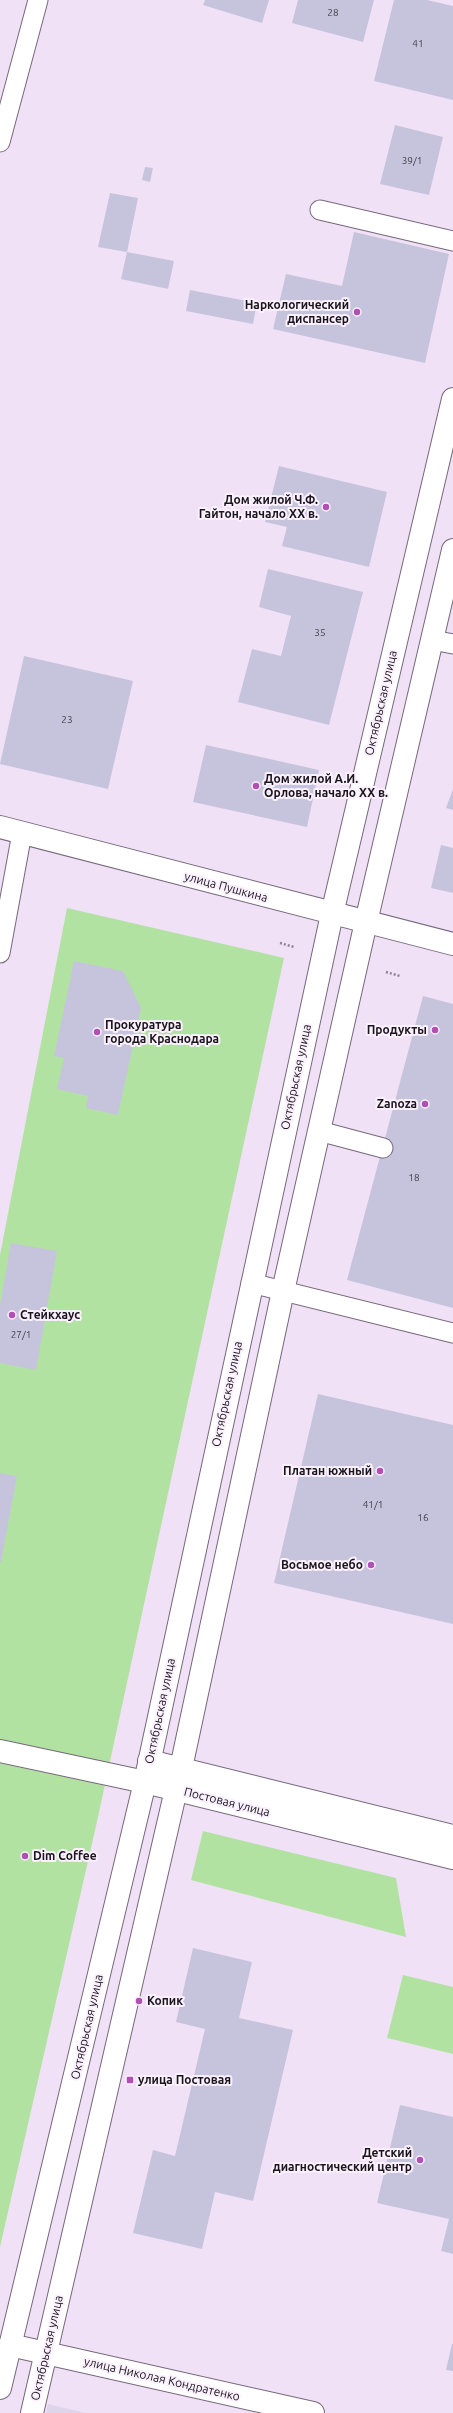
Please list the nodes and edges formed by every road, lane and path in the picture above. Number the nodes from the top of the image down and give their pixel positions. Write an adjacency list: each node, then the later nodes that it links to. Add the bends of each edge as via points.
1 (38, 0): 2 (lane)
2 (0, 142)
3 (320, 210): 4 (lane)
4 (453, 241)
5 (453, 399): 11 (street, Октябрьская улица)
6 (453, 550): 7 (street, Октябрьская улица)
7 (432, 640): 8 (lane); 12 (street, Октябрьская улица)
8 (453, 644)
9 (0, 827): 10 (street, улица Пушкина)
10 (22, 833): 11 (street, улица Пушкина); 16 (lane)
11 (332, 914): 12 (street, улица Пушкина); 19 (street, Октябрьская улица)
12 (366, 922): 14 (street, улица Пушкина); 17 (street, Октябрьская улица)
13 (280, 943): 15 (path)
14 (453, 944)
15 (298, 949)
16 (0, 953)
17 (319, 1131): 18 (lane); 20 (street, Октябрьская улица)
18 (383, 1148)
19 (251, 1283): 20 (lane); 24 (street, Октябрьская улица)
20 (283, 1291): 21 (lane); 23 (street, Октябрьская улица)
21 (453, 1333)
22 (0, 1751): 24 (street, Постовая улица)
23 (181, 1768): 24 (street, Постовая улица); 25 (street, Октябрьская улица); 26 (street, Постовая улица)
24 (147, 1771): 25 (street, Постовая улица); 28 (street, Октябрьская улица)
25 (176, 1790): 27 (street, Постовая улица); 29 (street, Октябрьская улица)
26 (453, 1836)
27 (453, 1858)
28 (10, 2345): 29 (street, улица Николая Кондратенко); 30 (street, Октябрьская улица)
29 (46, 2353): 31 (street, Октябрьская улица); 32 (street, улица Николая Кондратенко)
30 (0, 2388)
31 (32, 2413)
32 (313, 2413)

